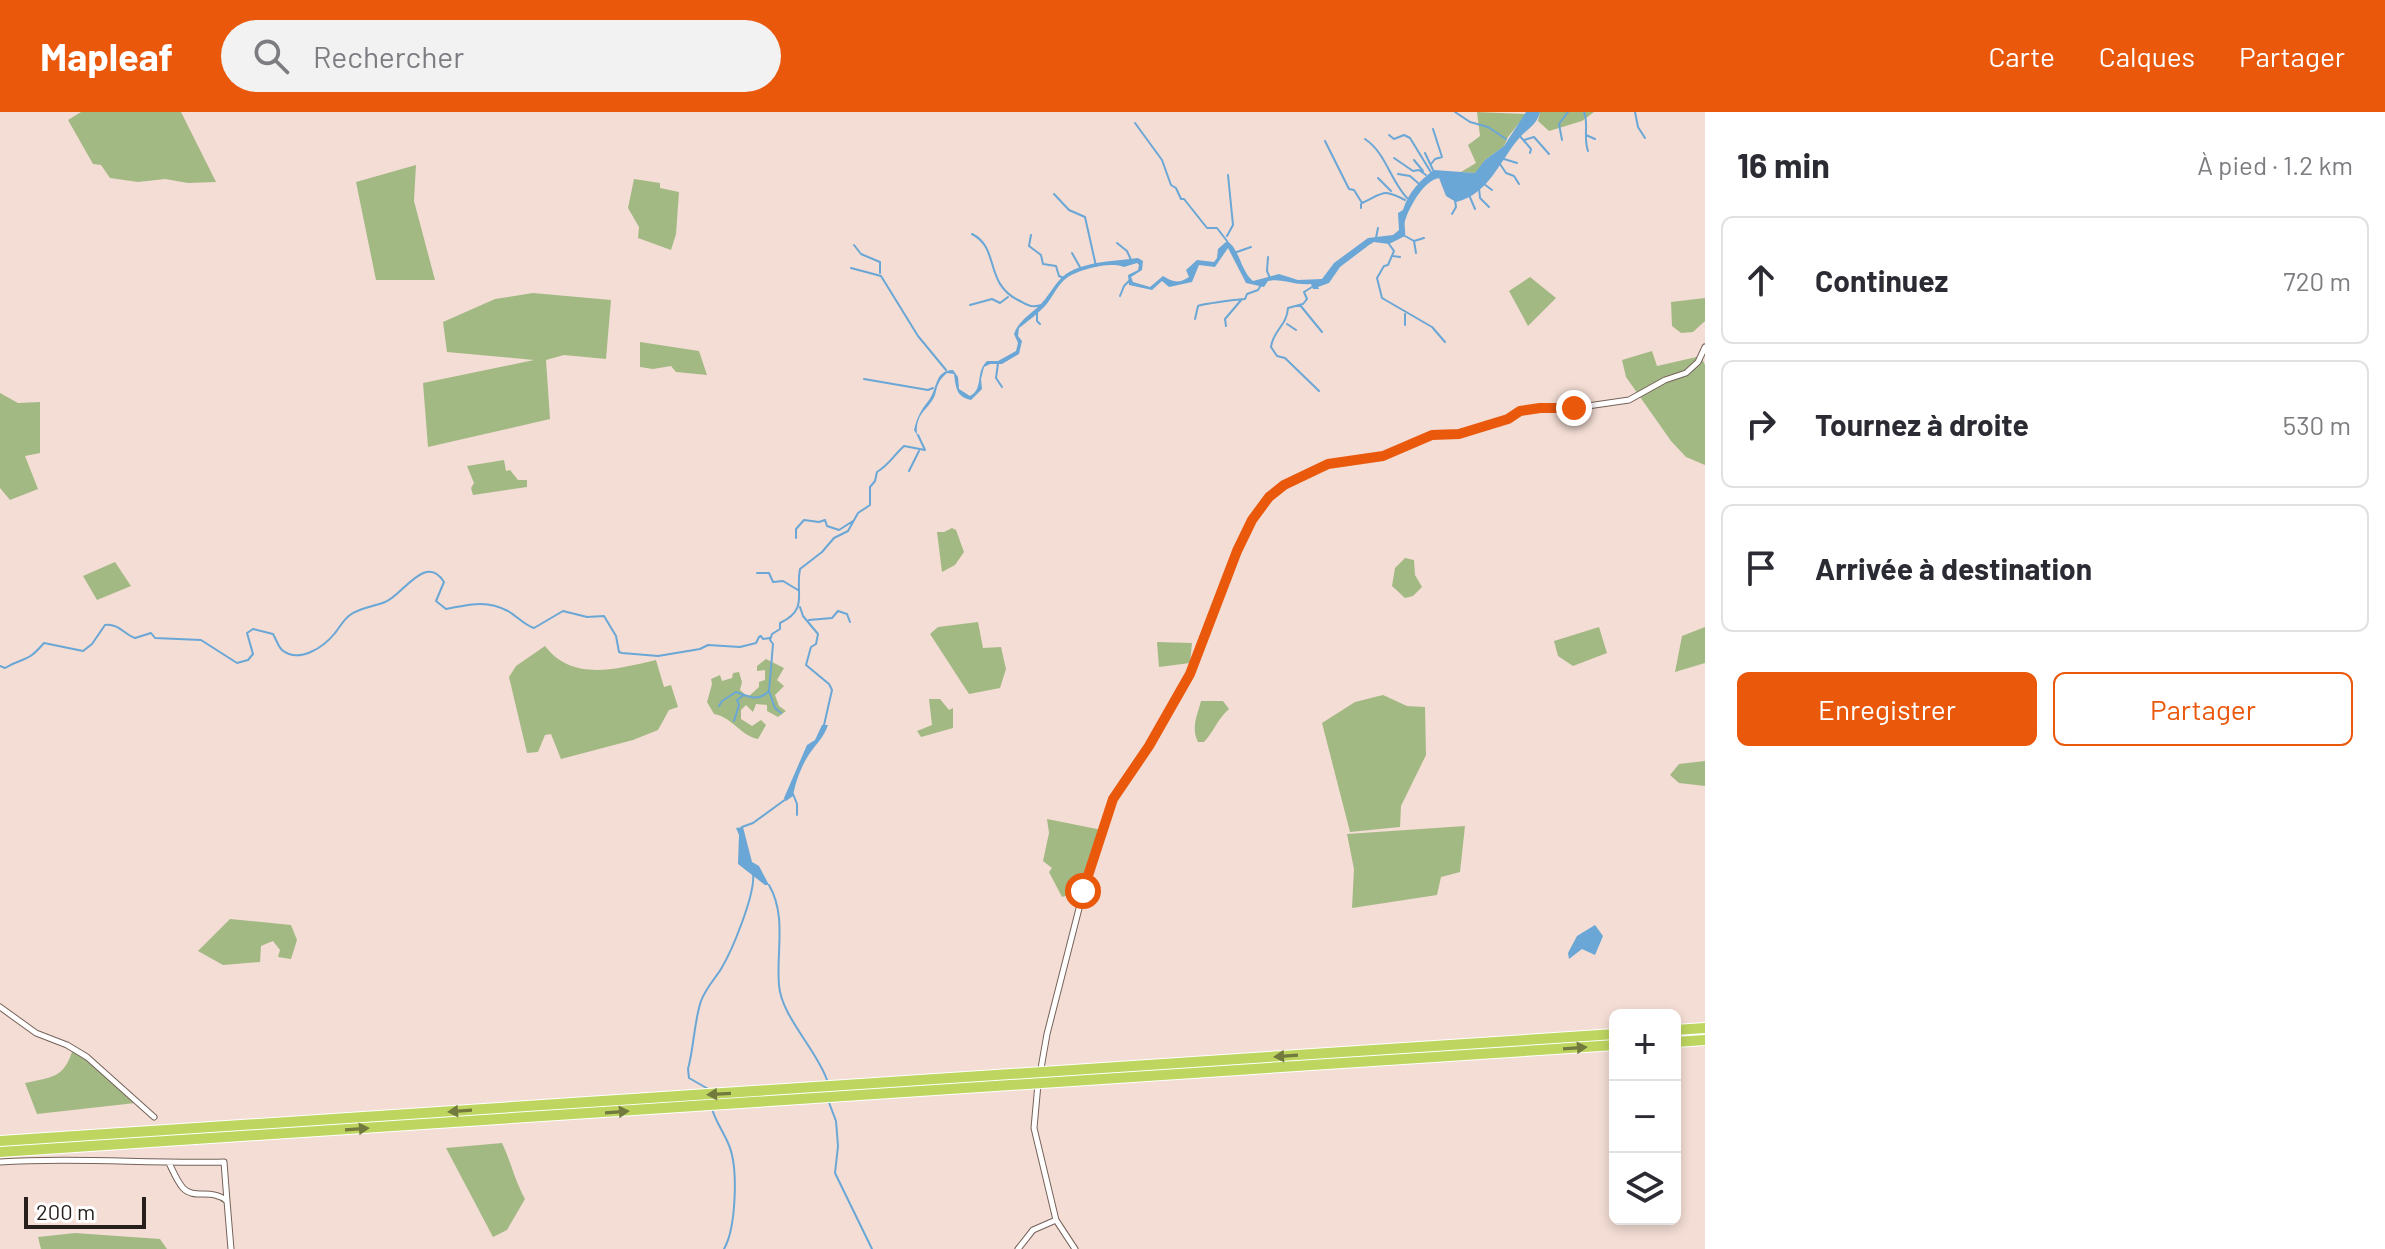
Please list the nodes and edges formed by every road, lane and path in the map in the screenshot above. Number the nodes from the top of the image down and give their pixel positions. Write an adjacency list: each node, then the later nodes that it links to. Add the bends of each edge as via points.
1 (1705, 347): 9 (street, via 1686,373 1629,400 1520,411 1459,434 1432,435 1383,456 1328,464 1269,497 1237,551 1190,674 1113,799 1085,885)
2 (0, 1007): 10 (street, via 36,1033 87,1057)
3 (1705, 1028): 4 (highway)
4 (1681, 1030)
5 (1609, 1034): 11 (highway, one-way to 11)
6 (1705, 1040): 7 (highway)
7 (1681, 1042)
8 (1609, 1045): 9 (highway, one-way to 8)
9 (1038, 1084): 12 (highway, one-way to 9); 16 (street, via 1034,1128)
10 (154, 1117)
11 (0, 1141)
12 (0, 1152)
13 (0, 1162): 14 (street, via 72,1158)
14 (169, 1163): 15 (street, via 189,1193 215,1193); 15 (street, via 224,1162)
15 (227, 1201): 17 (street)
16 (1056, 1220): 18 (street, via 1033,1230); 19 (street)
17 (231, 1249)
18 (1018, 1249)
19 (1075, 1249)

